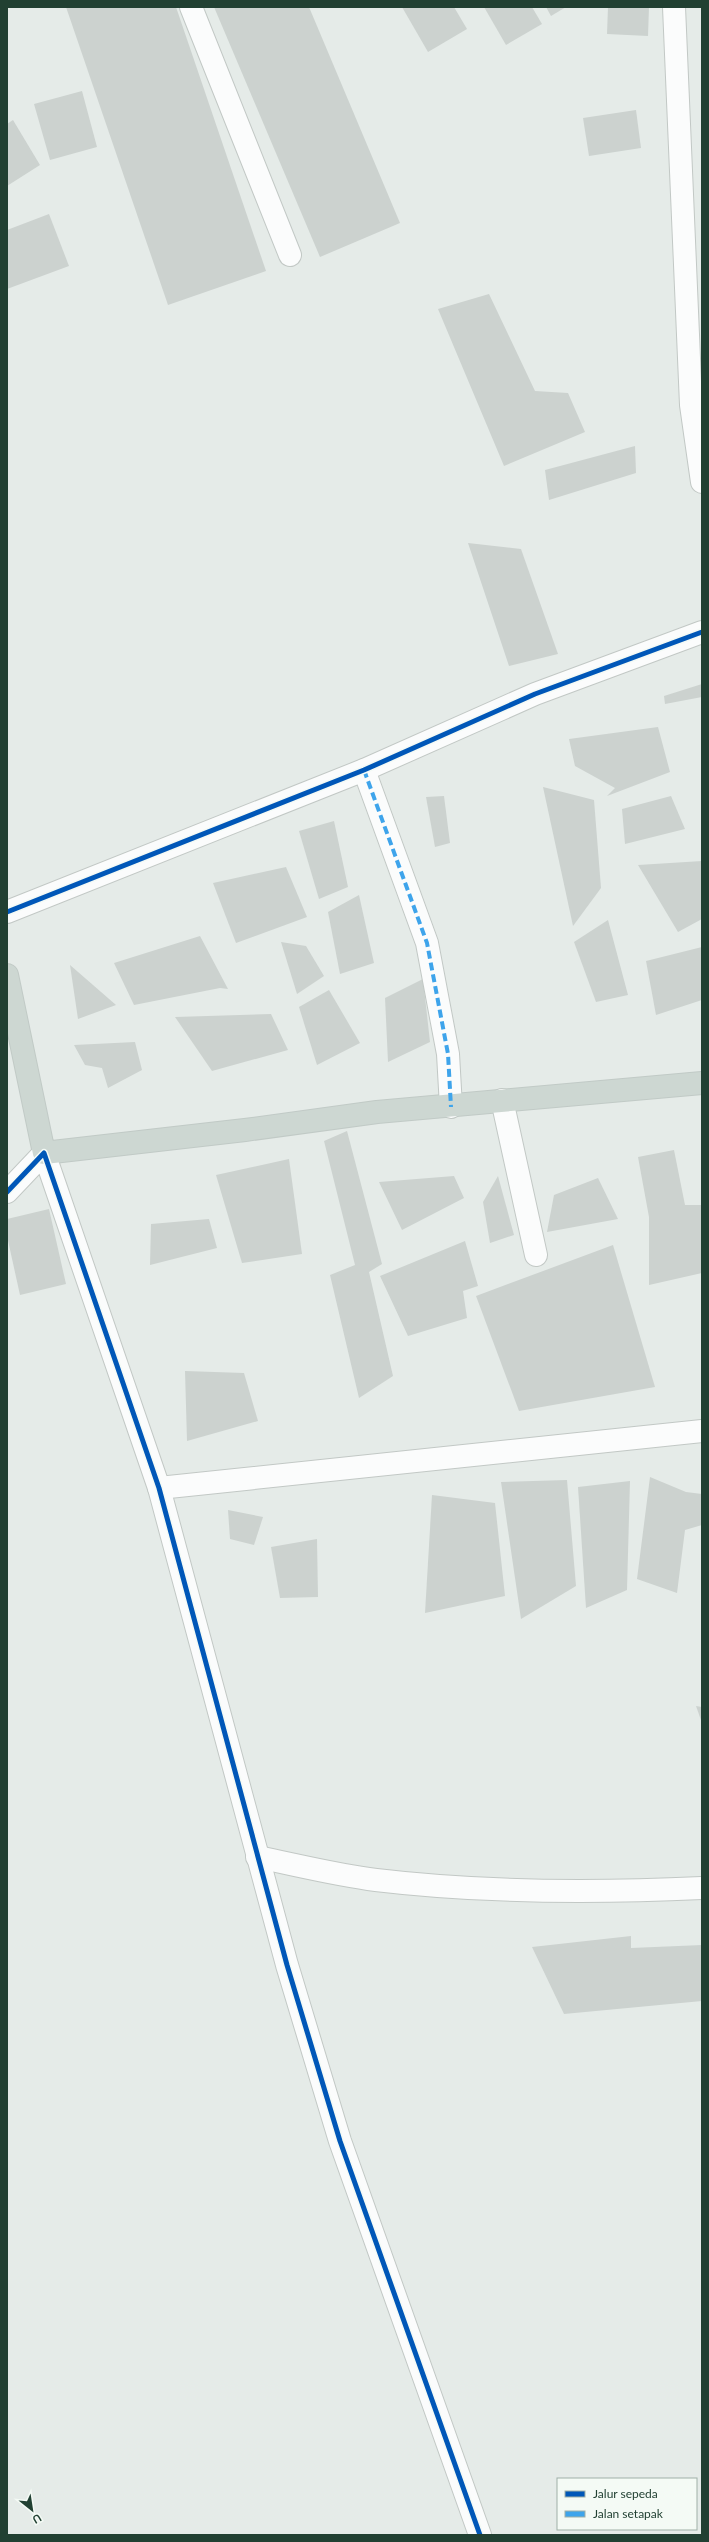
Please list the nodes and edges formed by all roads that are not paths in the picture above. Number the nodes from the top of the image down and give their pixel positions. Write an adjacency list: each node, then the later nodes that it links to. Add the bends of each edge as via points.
1 (191, 7): 3 (street)
2 (674, 7): 4 (street, via 691,405)
3 (290, 255)
4 (702, 482)
5 (702, 632): 6 (street, via 535,694)
6 (364, 770): 7 (street); 11 (street, via 428,943 448,1054)
7 (7, 912)
8 (7, 974): 12 (main road)
9 (702, 1083): 10 (main road)
10 (502, 1100): 11 (main road); 14 (street)
11 (450, 1107): 12 (main road, via 377,1112)
12 (44, 1153): 13 (street); 16 (street)
13 (7, 1192)
14 (536, 1255)
15 (702, 1431): 16 (street)
16 (159, 1488): 17 (street)
17 (257, 1858): 18 (street, via 375,1880 466,1888 630,1891); 19 (street, via 340,2141)
18 (702, 1888)
19 (480, 2535)

